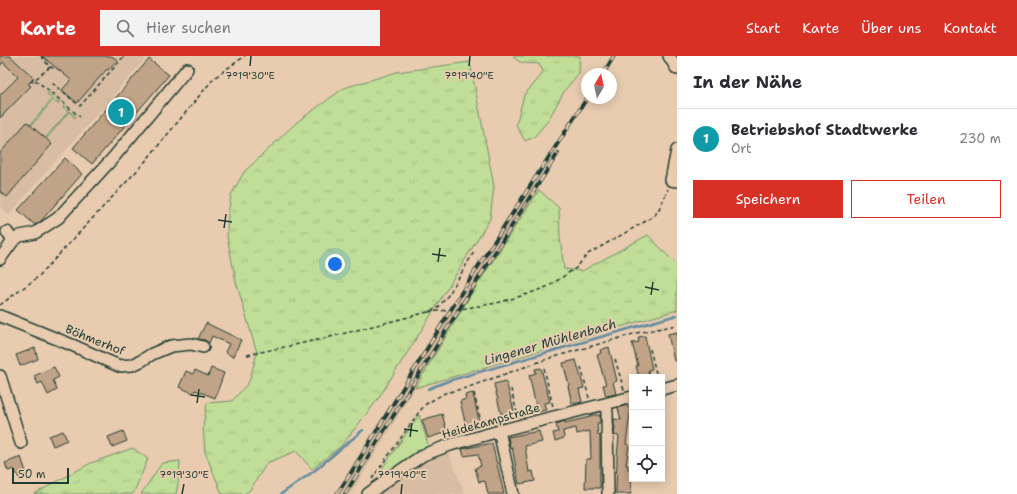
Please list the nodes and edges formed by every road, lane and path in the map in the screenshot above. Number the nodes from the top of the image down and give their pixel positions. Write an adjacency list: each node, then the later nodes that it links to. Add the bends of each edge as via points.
1 (41, 56): 5 (path)
2 (124, 56): 11 (path, via 80,106)
3 (245, 56): 17 (path, via 214,78 144,163 38,277)
4 (669, 56): 8 (street)
5 (50, 67): 6 (path); 9 (path)
6 (57, 69)
7 (187, 69): 16 (street, via 113,158 58,218 35,233 10,237)
8 (677, 69)
9 (35, 80): 10 (path); 12 (path)
10 (30, 82)
11 (52, 83)
12 (80, 117)
13 (677, 150): 14 (street)
14 (674, 181): 18 (path, via 655,215 588,254 576,268 549,286 497,303)
15 (474, 252): 18 (path, via 438,308)
16 (0, 259)
17 (0, 305)
18 (428, 312): 23 (path)
19 (0, 316): 21 (street, Böhmerhof, via 119,366 132,365 171,346 191,344)
20 (677, 325): 41 (path, via 636,333 547,359 445,393 426,404 419,412)
21 (203, 347)
22 (650, 349): 27 (path)
23 (247, 355)
24 (615, 359): 33 (path)
25 (581, 367): 35 (path)
26 (544, 368): 36 (path)
27 (656, 374)
28 (0, 376): 40 (street)
29 (677, 385): 30 (street)
30 (665, 388)
31 (511, 389): 37 (path)
32 (474, 393): 39 (path)
33 (629, 398): 34 (street, Heidekampstraße)
34 (606, 404): 35 (street, Heidekampstraße); 44 (street)
35 (591, 408): 36 (street, Heidekampstraße)
36 (555, 417): 37 (street, Heidekampstraße)
37 (520, 425): 38 (street, Heidekampstraße)
38 (499, 431): 39 (street, Heidekampstraße); 43 (street)
39 (484, 435): 42 (street, Heidekampstraße, via 423,455)
40 (21, 443)
41 (371, 481)
42 (368, 494)
43 (513, 494)
44 (608, 494)

